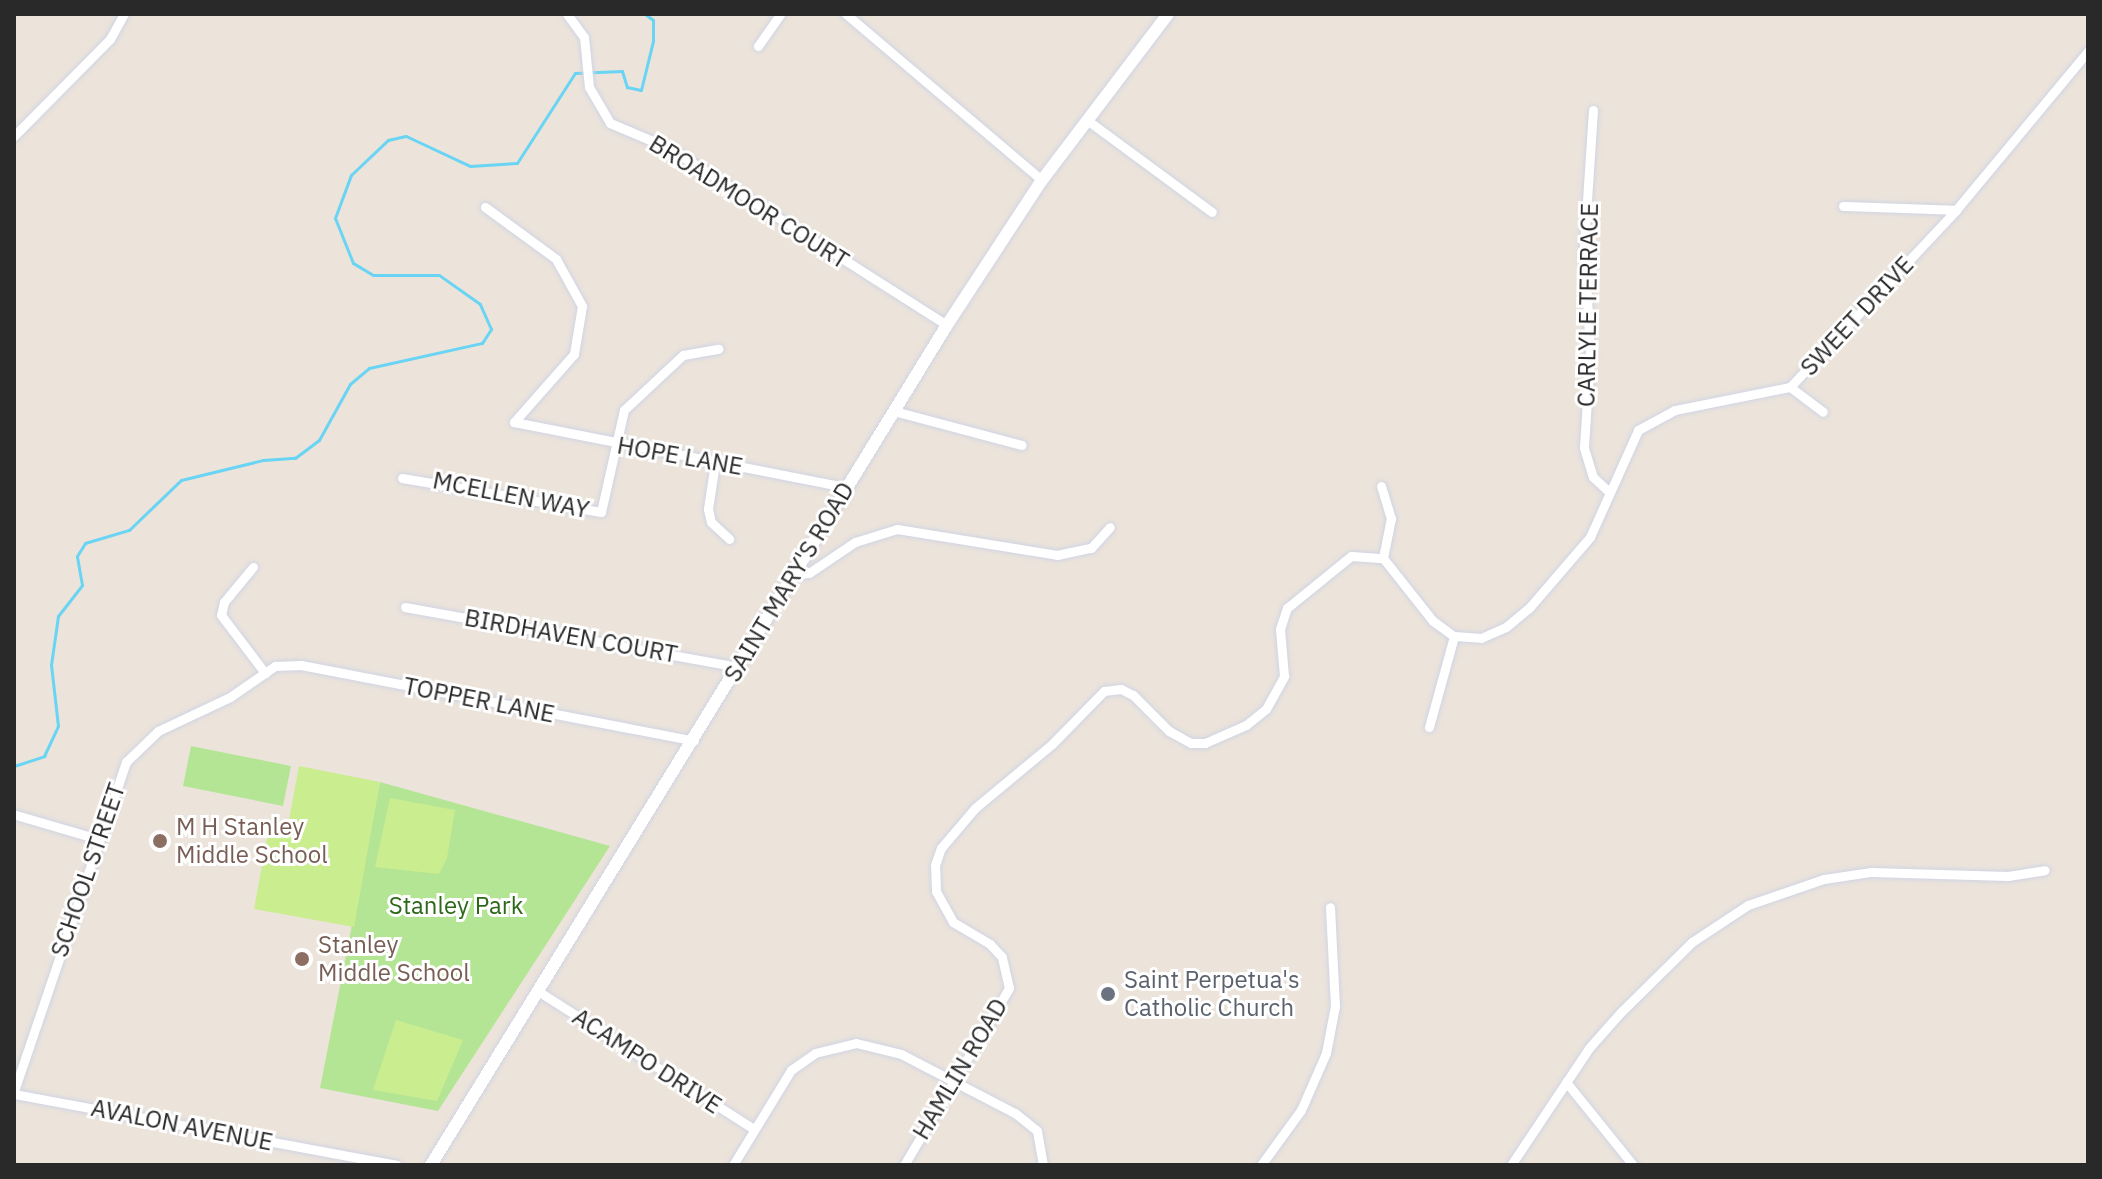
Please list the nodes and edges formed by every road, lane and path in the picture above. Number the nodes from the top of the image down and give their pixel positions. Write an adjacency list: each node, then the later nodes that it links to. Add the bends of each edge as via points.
1 (124, 14): 10 (street, via 110,39)
2 (567, 14): 16 (street, BROADMOOR COURT, via 584,37 589,87 610,123 669,148)
3 (780, 14): 6 (street)
4 (846, 14): 11 (street)
5 (1168, 14): 9 (street, SAINT MARY'S ROAD)
6 (758, 46)
7 (2088, 51): 14 (street, SWEET DRIVE)
8 (1593, 110): 27 (street, CARLYLE TERRACE, via 1584,245 1590,354 1584,448 1593,477)
9 (1087, 120): 11 (street, SAINT MARY'S ROAD); 15 (street)
10 (14, 136)
11 (1042, 180): 16 (street, SAINT MARY'S ROAD)
12 (1843, 206): 14 (street)
13 (485, 207): 21 (street, HOPE LANE, via 556,259 582,306 574,354 514,422)
14 (1956, 210): 18 (street, SWEET DRIVE)
15 (1212, 212)
16 (947, 325): 19 (street, SAINT MARY'S ROAD)
17 (718, 349): 21 (street, via 683,355 653,378 624,410)
18 (1790, 387): 20 (street); 27 (street, SWEET DRIVE, via 1675,410 1638,430)
19 (894, 411): 22 (street); 26 (street, SAINT MARY'S ROAD)
20 (1823, 412)
21 (613, 445): 23 (street, HOPE LANE); 24 (street, MCELLEN WAY, via 601,512)
22 (1022, 445)
23 (715, 463): 26 (street, HOPE LANE); 29 (street, via 708,509 711,522)
24 (402, 478)
25 (1381, 486): 30 (street, via 1391,518)
26 (846, 487): 32 (street, SAINT MARY'S ROAD)
27 (1608, 491): 34 (street, SWEET DRIVE, via 1590,537 1529,608 1481,638)
28 (1110, 527): 32 (street, via 1091,548 1057,555 897,529 855,542 809,573)
29 (729, 539)
30 (1383, 558): 34 (street, via 1433,621); 45 (street, HAMLIN ROAD, via 1351,556 1295,598 1280,629 1286,658 1280,688 1266,709 1227,736 1191,743 1169,731 1133,695 1121,689 1104,691 1052,744 975,808 941,848 934,881 940,904 953,922 990,944 1007,965 1009,979 1005,1003)
31 (253, 567): 36 (street, via 224,602 221,615)
32 (794, 575): 35 (street, SAINT MARY'S ROAD)
33 (405, 607): 35 (street, BIRDHAVEN COURT)
34 (1454, 636): 37 (street)
35 (738, 667): 38 (street, SAINT MARY'S ROAD)
36 (265, 673): 38 (street, TOPPER LANE, via 282,664 301,665); 40 (street, SCHOOL STREET, via 230,697 158,731 140,747 121,772)
37 (1429, 727)
38 (694, 741): 43 (street, SAINT MARY'S ROAD)
39 (16, 815): 40 (street)
40 (98, 839): 44 (street, SCHOOL STREET)
41 (2045, 870): 46 (street, via 2008,876 1871,872 1824,879 1748,905 1692,942 1613,1021)
42 (1330, 907): 54 (street, via 1335,1006 1326,1053 1301,1110)
43 (541, 993): 48 (street, ACAMPO DRIVE); 50 (street, SAINT MARY'S ROAD)
44 (18, 1066): 47 (street, SCHOOL STREET)
45 (953, 1082): 48 (street, via 878,1046 833,1047 791,1070); 52 (street, HAMLIN ROAD); 53 (street, via 1027,1121 1042,1142)
46 (1566, 1082): 55 (street); 56 (street)
47 (14, 1092): 49 (street, AVALON AVENUE)
48 (754, 1129): 51 (street)
49 (396, 1165)
50 (431, 1165)
51 (733, 1165)
52 (904, 1165)
53 (1043, 1165)
54 (1261, 1165)
55 (1511, 1165)
56 (1633, 1165)

